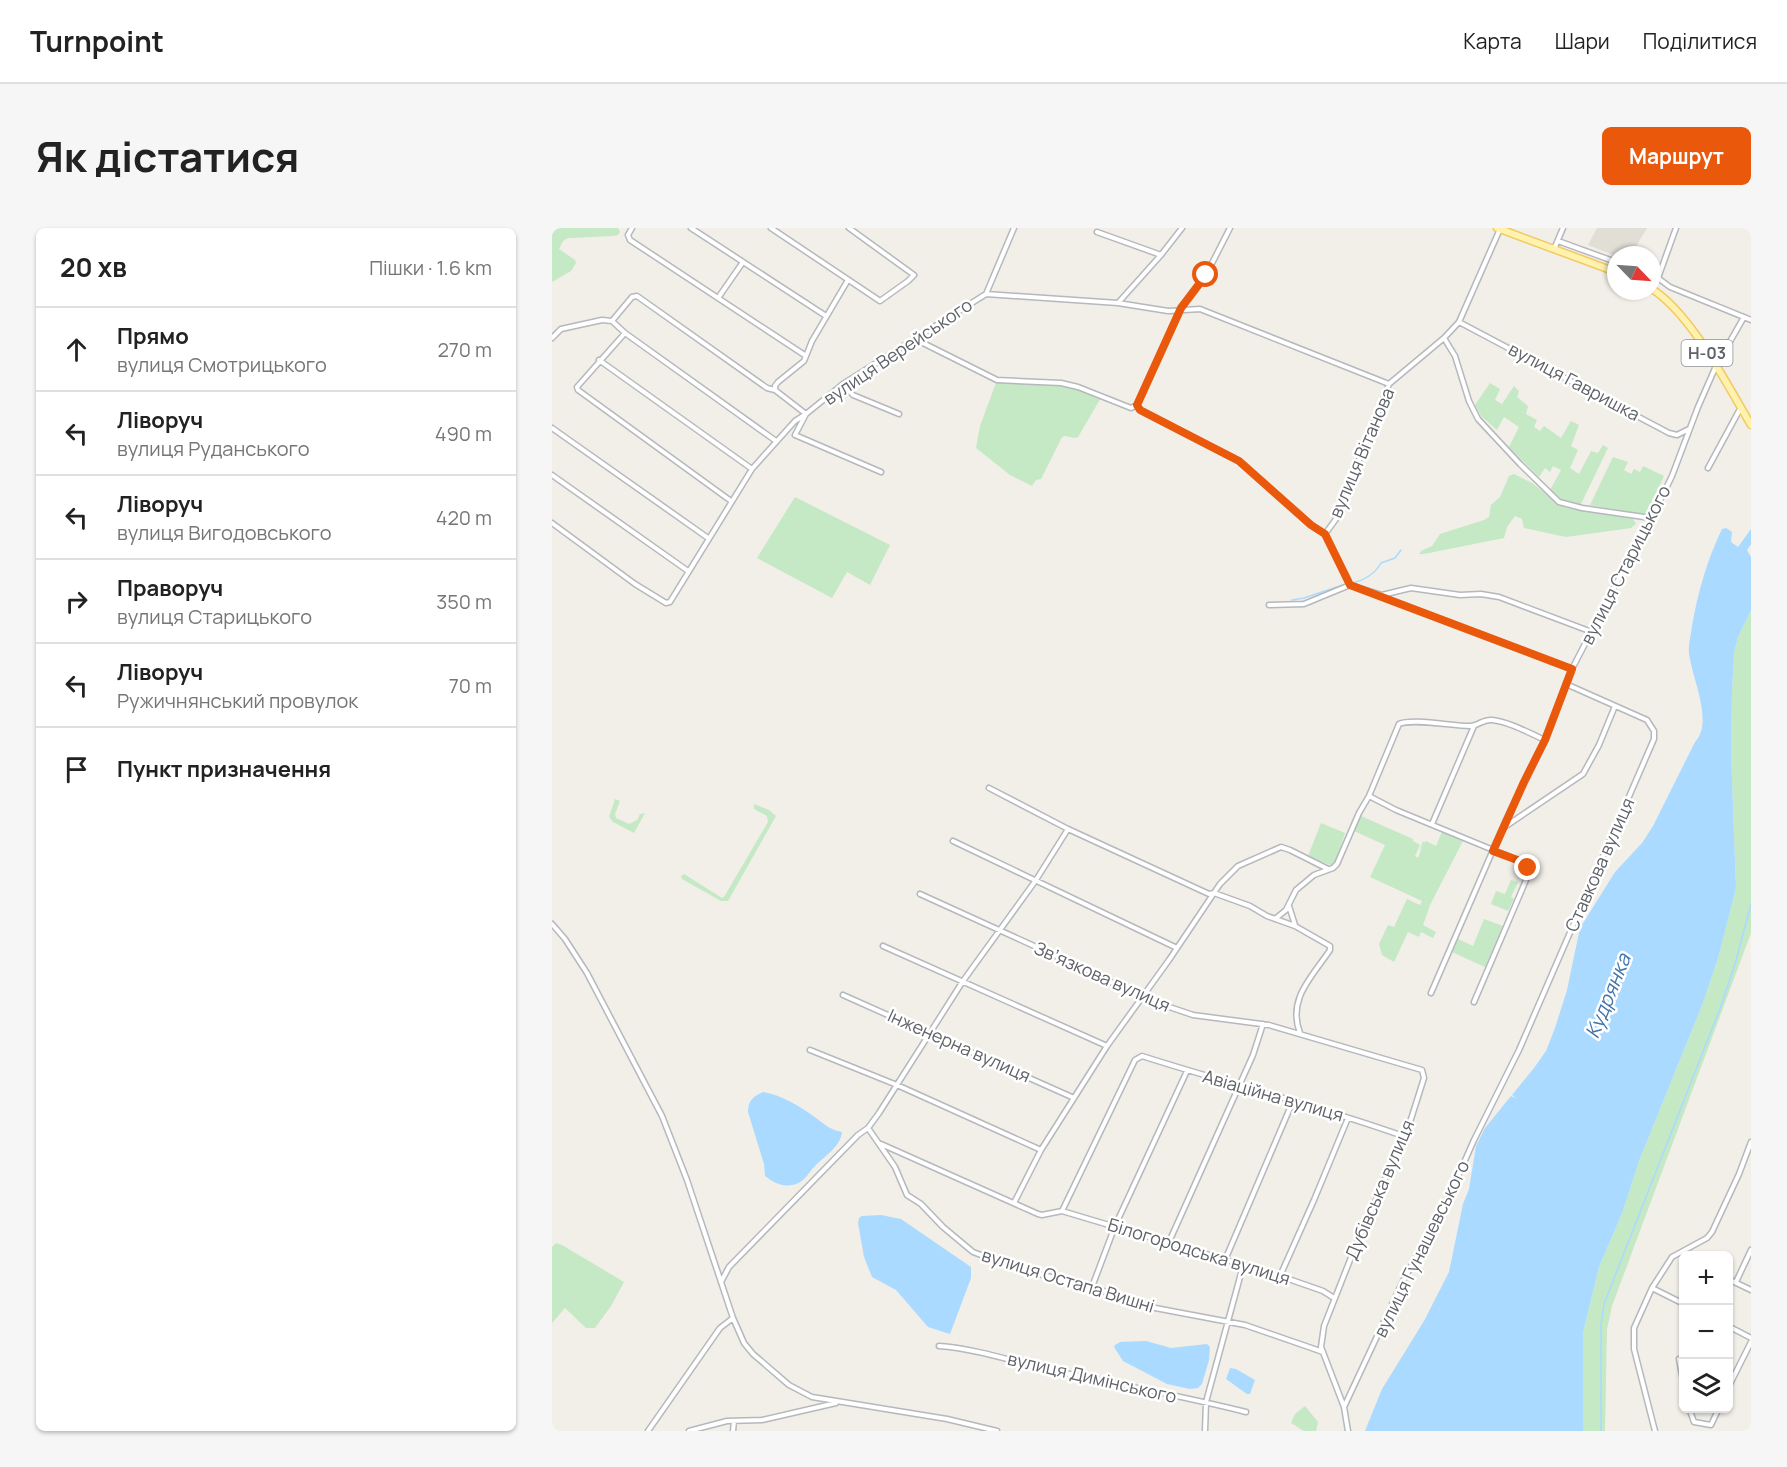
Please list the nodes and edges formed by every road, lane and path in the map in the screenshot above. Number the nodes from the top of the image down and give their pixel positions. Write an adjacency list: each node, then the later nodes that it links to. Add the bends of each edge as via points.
1 (632, 228): 23 (street, via 630,240)
2 (691, 228): 16 (street)
3 (849, 228): 19 (street, via 914,274 880,301)
4 (1014, 228): 21 (street)
5 (1182, 228): 14 (street)
6 (1230, 228): 25 (street, via 1206,275)
7 (1563, 228): 12 (street)
8 (1676, 228): 18 (street)
9 (773, 229): 19 (street)
10 (1498, 229): 13 (main road); 30 (street, вулиця Вітанова)
11 (1097, 232): 14 (street)
12 (1558, 241): 13 (street); 15 (street)
13 (1554, 249): 17 (main road)
14 (1161, 255): 24 (street)
15 (1607, 259)
16 (743, 262): 23 (street); 26 (street)
17 (1607, 269)
18 (1661, 270)
19 (848, 280): 26 (street)
20 (1661, 280): 27 (street)
21 (986, 294): 24 (street, вулиця Верейського); 34 (street, вулиця Верейського)
22 (1661, 296): 37 (main road, Н-03, via 1687,322)
23 (718, 298): 35 (street)
24 (1118, 303): 25 (street, вулиця Верейського, via 1168,311)
25 (1181, 308): 39 (street, вулиця Верейського, via 1200,309); 41 (street)
26 (826, 316): 35 (street)
27 (1744, 317): 28 (street); 37 (street, вулиця Старицького)
28 (1751, 320)
29 (612, 321): 31 (street); 32 (street, via 561,329); 40 (street, via 637,296)
30 (1459, 322): 33 (street, вулиця Вітанова); 47 (street, вулиця Гавришка, via 1669,433 1677,435)
31 (625, 333): 36 (street); 48 (street)
32 (552, 338)
33 (1444, 338): 39 (street, вулиця Вітанова); 54 (street, via 1455,356 1478,418 1559,502)
34 (914, 339): 38 (street, вулиця Верейського); 41 (street, via 998,380 1061,383 1131,408)
35 (806, 356): 40 (street, via 778,382)
36 (600, 360): 50 (street); 53 (street, via 578,390)
37 (1716, 366): 42 (main road, Н-03); 47 (street, вулиця Старицького)
38 (843, 384): 43 (street, вулиця Верейського); 44 (street, via 853,395)
39 (1389, 384): 56 (street, вулиця Вітанова, via 1335,519)
40 (775, 390): 43 (street)
41 (1137, 405): 56 (street, via 1239,461)
42 (1741, 408): 45 (main road, Н-03); 49 (street)
43 (806, 414): 48 (street, вулиця Верейського); 51 (street, via 795,435)
44 (899, 414)
45 (1751, 425)
46 (552, 428): 57 (street)
47 (1689, 429): 54 (street, вулиця Старицького)
48 (776, 441): 50 (street, вулиця Верейського)
49 (1708, 468)
50 (752, 469): 53 (street, вулиця Верейського)
51 (881, 472)
52 (552, 475): 58 (street)
53 (731, 501): 57 (street, вулиця Верейського)
54 (1651, 518): 62 (street, вулиця Старицького)
55 (552, 523): 58 (street, вулиця Верейського, via 666,603)
56 (1325, 534): 59 (street)
57 (708, 538): 58 (street, вулиця Верейського)
58 (688, 571)
59 (1350, 585): 60 (street); 61 (street, via 1304,604)
60 (1388, 596): 62 (street, via 1411,588 1488,595); 63 (street)
61 (1269, 605)
62 (1592, 632): 63 (street, вулиця Старицького)
63 (1572, 669): 64 (street, вулиця Старицького)
64 (1566, 684): 65 (street, Ставкова вулиця); 67 (street, вулиця Старицького)
65 (1615, 706): 71 (street, via 1583,774); 102 (street, Ставкова вулиця, via 1647,720 1654,738)
66 (1474, 725): 67 (street, via 1493,720); 69 (street, via 1399,724); 72 (street)
67 (1545, 740): 70 (street, вулиця Старицького)
68 (989, 788): 73 (street)
69 (1369, 796): 72 (street); 77 (street, via 1337,864)
70 (1506, 820): 71 (street); 74 (street, вулиця Старицького)
71 (1511, 823): 74 (street)
72 (1432, 824): 76 (street)
73 (1068, 829): 78 (street); 79 (street)
74 (1502, 829): 76 (street, вулиця Старицького)
75 (953, 841): 78 (street)
76 (1493, 851): 89 (street, вулиця Старицького); 92 (street, via 1528,868 1524,886)
77 (1329, 869): 79 (street, via 1281,847 1238,866); 81 (street, via 1296,890)
78 (1036, 880): 85 (street); 87 (street)
79 (1214, 893): 82 (street); 87 (street)
80 (920, 894): 85 (street, Звʼязкова вулиця)
81 (1289, 906): 82 (street); 84 (street)
82 (1275, 919): 84 (street)
83 (552, 924): 123 (street, via 587,974 662,1116)
84 (1295, 926): 96 (street, via 1330,946 1301,992 1295,1018)
85 (999, 930): 88 (street); 91 (street, Звʼязкова вулиця)
86 (883, 946): 88 (street)
87 (1178, 948): 91 (street)
88 (963, 981): 95 (street); 97 (street)
89 (1431, 993)
90 (843, 995): 95 (street, Інженерна вулиця)
91 (1143, 998): 93 (street, Звʼязкова вулиця, via 1193,1015); 97 (street)
92 (1474, 1002)
93 (1263, 1024): 94 (street, Звʼязкова вулиця); 101 (street)
94 (1293, 1032): 96 (street, Дубівська вулиця)
95 (929, 1033): 100 (street); 103 (street, Інженерна вулиця)
96 (1300, 1034): 107 (street, Дубівська вулиця, via 1422,1070 1424,1078)
97 (1107, 1047): 103 (street)
98 (810, 1050): 100 (street)
99 (1187, 1071): 101 (street, Авіаційна вулиця); 112 (street, Авіаційна вулиця, via 1142,1056 1135,1060); 113 (street)
100 (897, 1085): 106 (street); 110 (street)
101 (1239, 1087): 104 (street, Авіаційна вулиця); 114 (street)
102 (1500, 1090): 138 (street, вулиця Гунашевського)
103 (1074, 1098): 110 (street)
104 (1293, 1101): 105 (street, Авіаційна вулиця); 118 (street)
105 (1348, 1118): 107 (street, Авіаційна вулиця); 120 (street)
106 (867, 1128): 109 (street, вулиця Остапа Вишні); 123 (street, via 729,1267)
107 (1403, 1136): 127 (street, Дубівська вулиця)
108 (1751, 1142): 116 (street, via 1712,1232)
109 (880, 1144): 111 (street); 124 (street, вулиця Остапа Вишні, via 907,1195 973,1252 1018,1269)
110 (1041, 1150): 111 (street)
111 (1014, 1203): 112 (street, via 1042,1215)
112 (1062, 1210): 113 (street, Білогородська вулиця)
113 (1115, 1226): 114 (street, Білогородська вулиця); 124 (street)
114 (1168, 1242): 118 (street, Білогородська вулиця)
115 (1751, 1250): 122 (street)
116 (1681, 1251)
117 (1679, 1252): 125 (street)
118 (1225, 1260): 119 (street, Білогородська вулиця)
119 (1243, 1266): 120 (street, Білогородська вулиця); 130 (street)
120 (1280, 1276): 127 (street, Білогородська вулиця)
121 (1733, 1281): 122 (street)
122 (1736, 1282): 126 (street)
123 (720, 1283): 129 (street)
124 (1092, 1287): 130 (street, вулиця Остапа Вишні, via 1150,1307)
125 (1652, 1288): 128 (street); 149 (street, via 1637,1319 1634,1338)
126 (1751, 1290)
127 (1334, 1298): 134 (street, Дубівська вулиця, via 1324,1326)
128 (1679, 1302)
129 (734, 1318): 136 (street, via 744,1343 782,1380 812,1397); 143 (street, via 720,1328)
130 (1227, 1321): 134 (street, вулиця Остапа Вишні); 137 (street)
131 (1733, 1329): 132 (street)
132 (1751, 1340): 135 (street)
133 (939, 1346): 137 (street, вулиця Димінського, via 987,1353)
134 (1323, 1353): 138 (street, Дубівська вулиця)
135 (1733, 1378)
136 (843, 1402): 142 (street, via 762,1420); 146 (street)
137 (1206, 1402): 139 (street, вулиця Димінського); 147 (street)
138 (1344, 1407): 148 (street, Дубівська вулиця)
139 (1246, 1412)
140 (1691, 1413): 141 (street, via 1694,1422 1711,1425)
141 (1717, 1413)
142 (734, 1421): 144 (street); 145 (street)
143 (648, 1431)
144 (688, 1431)
145 (733, 1431)
146 (997, 1431)
147 (1205, 1431)
148 (1348, 1431)
149 (1655, 1431)

